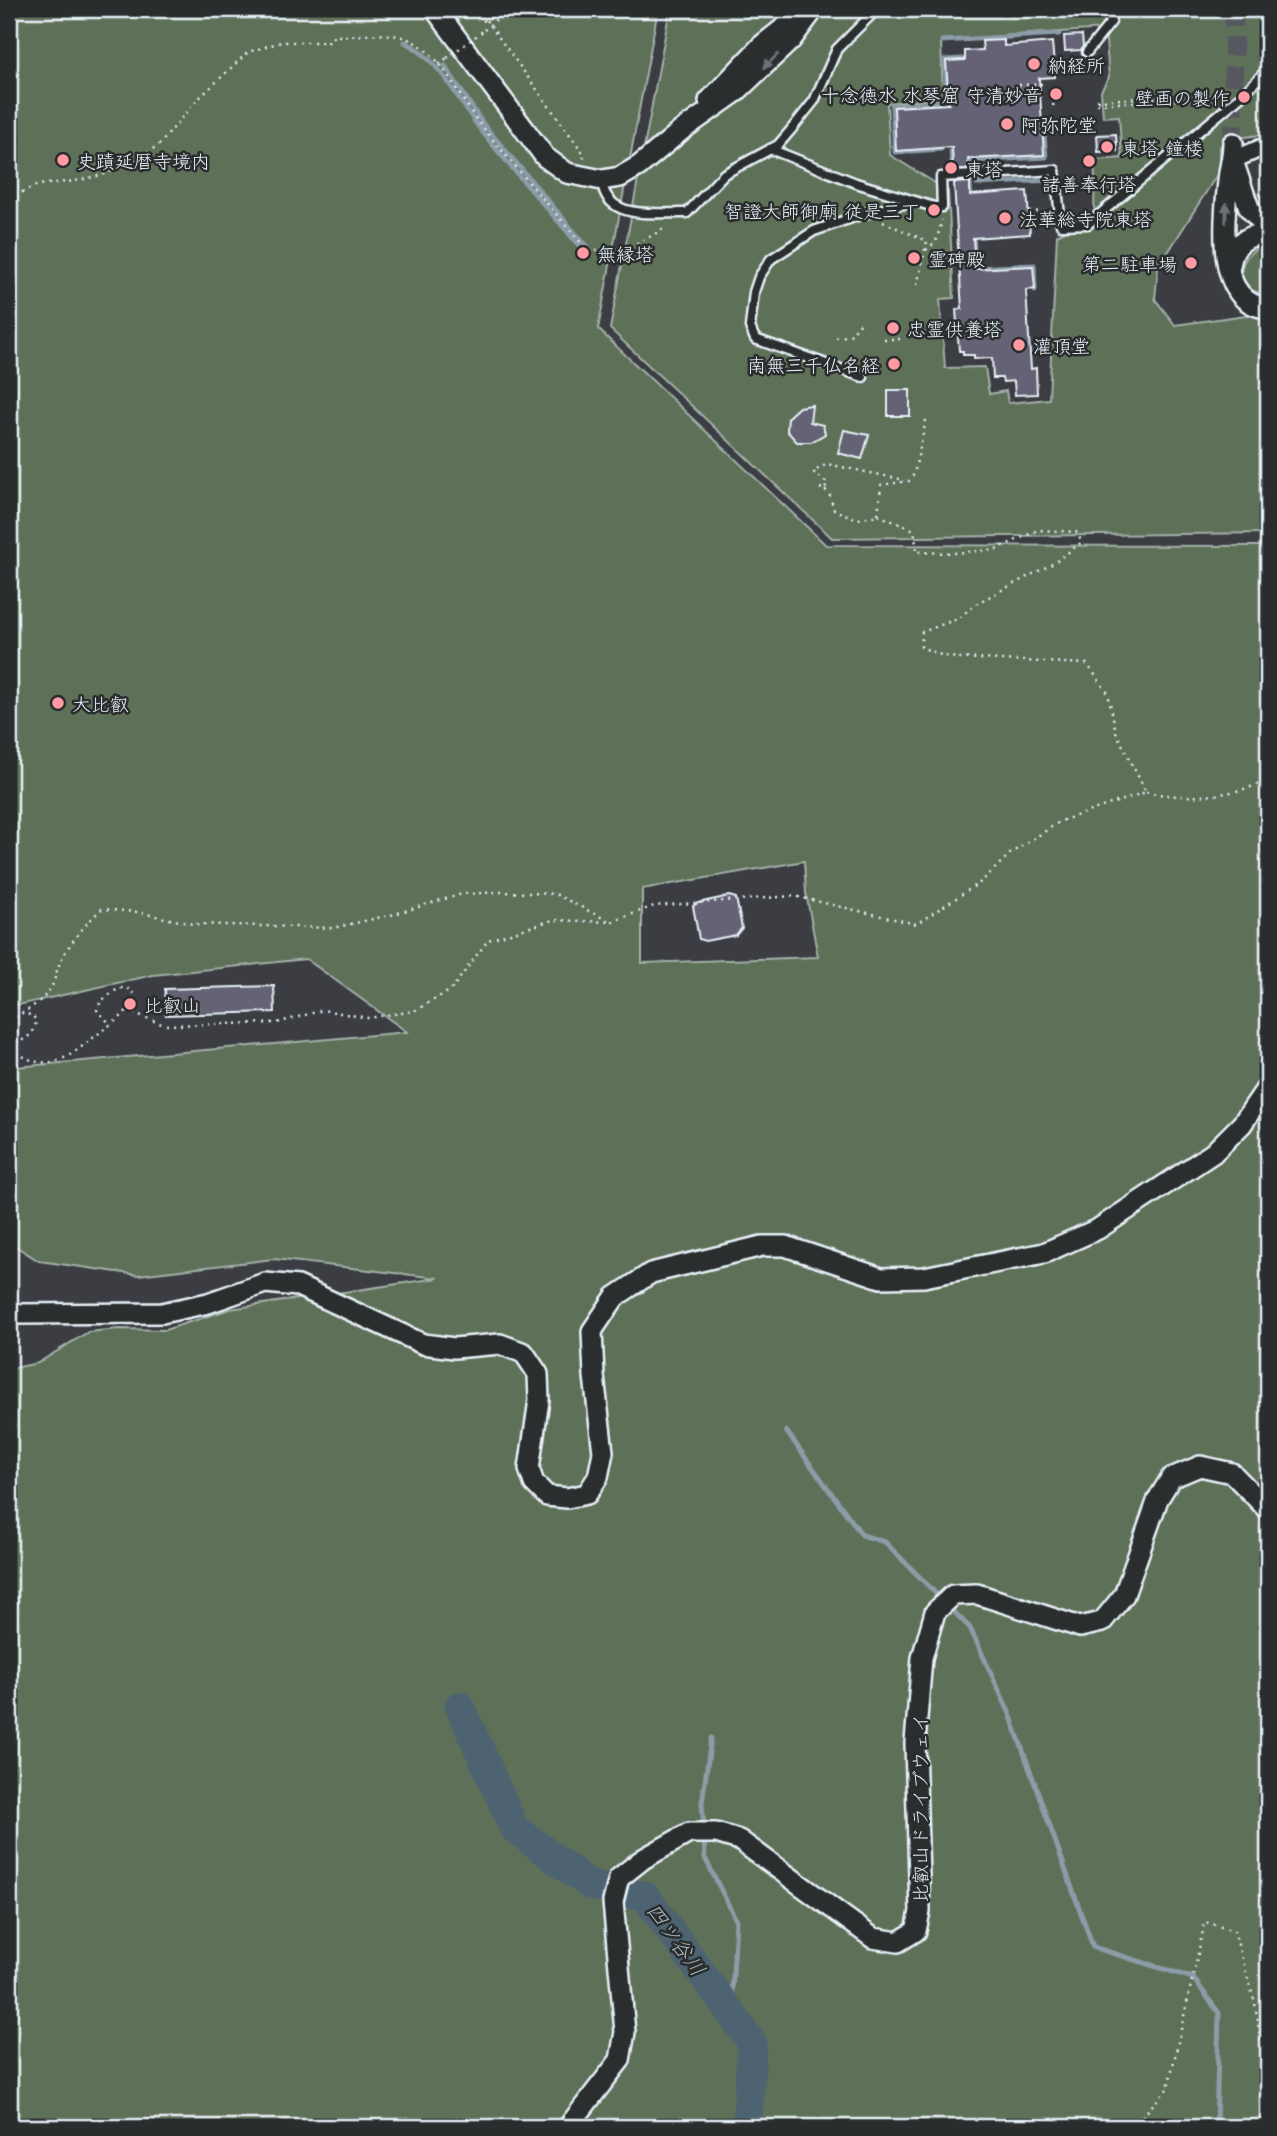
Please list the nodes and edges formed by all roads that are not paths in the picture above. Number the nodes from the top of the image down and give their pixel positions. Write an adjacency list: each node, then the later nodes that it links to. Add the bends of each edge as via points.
1 (435, 9): 12 (street, via 545,157 567,173)
2 (808, 9): 8 (street, via 761,46)
3 (814, 9): 8 (street, one-way to 8, via 766,66)
4 (877, 9): 10 (lane, via 837,49 814,101)
5 (1111, 22): 6 (lane)
6 (1087, 52)
7 (1268, 69): 13 (lane, via 1088,224 1060,225 1055,170 942,177 942,207)
8 (682, 130): 12 (street, via 620,177)
9 (1268, 145): 11 (street)
10 (770, 149): 12 (lane, via 724,174 687,214 622,210 607,199); 13 (lane)
11 (1233, 152): 14 (street, via 1249,208); 15 (street, one-way to 11, via 1225,230)
12 (593, 178)
13 (915, 202): 17 (lane, via 814,232 771,259 754,292 750,327 755,339)
14 (1268, 231): 15 (street, via 1241,240 1231,255)
15 (1229, 274): 16 (street, via 1243,298)
16 (1263, 305)
17 (863, 377)
18 (1268, 1086): 19 (street, via 1242,1124 1213,1153 1098,1229 1044,1253 924,1277 881,1278 785,1246 762,1246 651,1273 615,1297 592,1331 604,1452 598,1477 587,1494 567,1498 547,1496 534,1483 529,1469 538,1374 524,1353 500,1344 454,1348 423,1344 298,1286 265,1283 162,1313)
19 (9, 1311)
20 (1268, 1510): 21 (street, 比叡山ドライブウェイ, via 1232,1473 1200,1466 1171,1478 1158,1499 1124,1595 1101,1622 1080,1627 977,1594 953,1595 936,1611 922,1658 915,1743 920,1911 916,1931 898,1942 873,1938 739,1840 716,1833 692,1833 643,1859 619,1878 612,1902 625,2032 620,2060)
21 (568, 2127)

